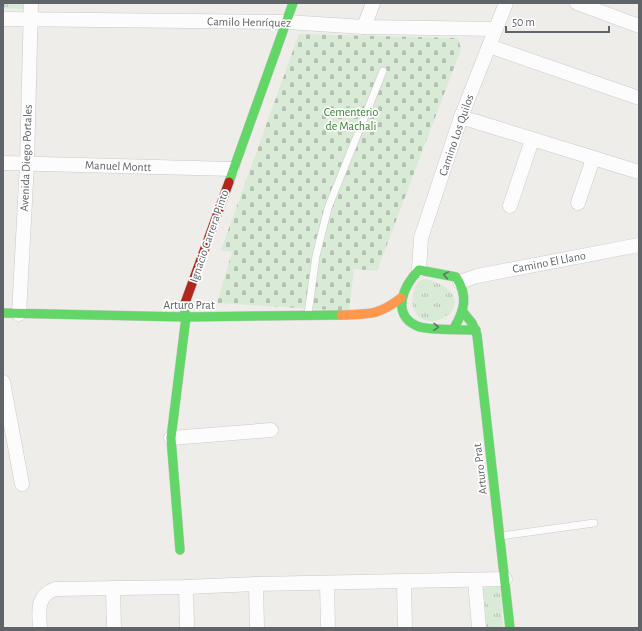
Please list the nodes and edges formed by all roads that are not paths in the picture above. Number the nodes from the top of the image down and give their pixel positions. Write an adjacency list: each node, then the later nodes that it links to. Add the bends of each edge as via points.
1 (31, 3): 7 (street, Avenida Diego Portales)
2 (294, 3): 8 (main road, Ignacio Carrera Pinto)
3 (373, 3): 10 (street)
4 (506, 3): 11 (street, Camino Los Quilos)
5 (577, 3): 9 (street)
6 (3, 20): 7 (street, Camilo Henríquez)
7 (31, 21): 8 (street, Camilo Henríquez); 19 (street, Avenida Diego Portales)
8 (286, 22): 10 (street, Camilo Henríquez); 20 (main road, Ignacio Carrera Pinto)
9 (639, 26)
10 (364, 27): 11 (street, Camilo Henríquez)
11 (495, 29): 12 (street, Camino Los Quilos)
12 (489, 46): 14 (street); 15 (street, Camino Los Quilos)
13 (383, 70): 32 (lane, via 328,208 316,256)
14 (639, 98)
15 (461, 118): 16 (street); 25 (street, Camino Los Quilos, via 421,238)
16 (532, 140): 17 (street); 23 (street)
17 (593, 158): 21 (street); 22 (street)
18 (3, 162): 19 (street, Manuel Montt)
19 (27, 163): 20 (street, Manuel Montt); 30 (street, Avenida Diego Portales)
20 (232, 169): 33 (main road, Ignacio Carrera Pinto, via 184,307)
21 (639, 172)
22 (578, 203)
23 (510, 206)
24 (638, 242): 26 (street, Camino El Llano, via 477,276)
25 (419, 270): 26 (main road, one-way to 25, via 456,277); 27 (main road, via 406,282)
26 (460, 282): 28 (main road, via 466,303)
27 (401, 298): 31 (main road, Arturo Prat); 36 (main road, via 403,313)
28 (463, 312): 37 (main road); 38 (main road, Arturo Prat)
29 (3, 313): 30 (main road, Arturo Prat)
30 (19, 314): 33 (main road, Arturo Prat)
31 (375, 314): 32 (main road, Arturo Prat); 34 (main road)
32 (307, 316): 33 (main road, Arturo Prat)
33 (186, 317): 41 (main road, Ignacio Carrera Pinto)
34 (384, 319)
35 (397, 320): 36 (main road)
36 (410, 321): 37 (main road, one-way to 37, via 418,327)
37 (454, 328): 38 (main road)
38 (476, 330): 44 (main road, Arturo Prat)
39 (3, 382): 42 (street)
40 (270, 430): 41 (street)
41 (171, 438): 45 (main road, Ignacio Carrera Pinto)
42 (22, 484)
43 (594, 524): 44 (lane)
44 (500, 537): 46 (main road, Arturo Prat)
45 (180, 550)
46 (505, 579): 47 (street); 60 (main road, Arturo Prat)
47 (474, 580): 48 (street); 59 (street)
48 (404, 582): 49 (street); 58 (street)
49 (327, 583): 50 (street); 57 (street)
50 (256, 584): 51 (street); 56 (street)
51 (186, 587): 52 (street); 55 (street)
52 (113, 588): 53 (street, via 55,588 44,595 39,605); 54 (street)
53 (40, 628)
54 (114, 628)
55 (186, 628)
56 (257, 628)
57 (328, 628)
58 (405, 628)
59 (479, 628)
60 (510, 628)

